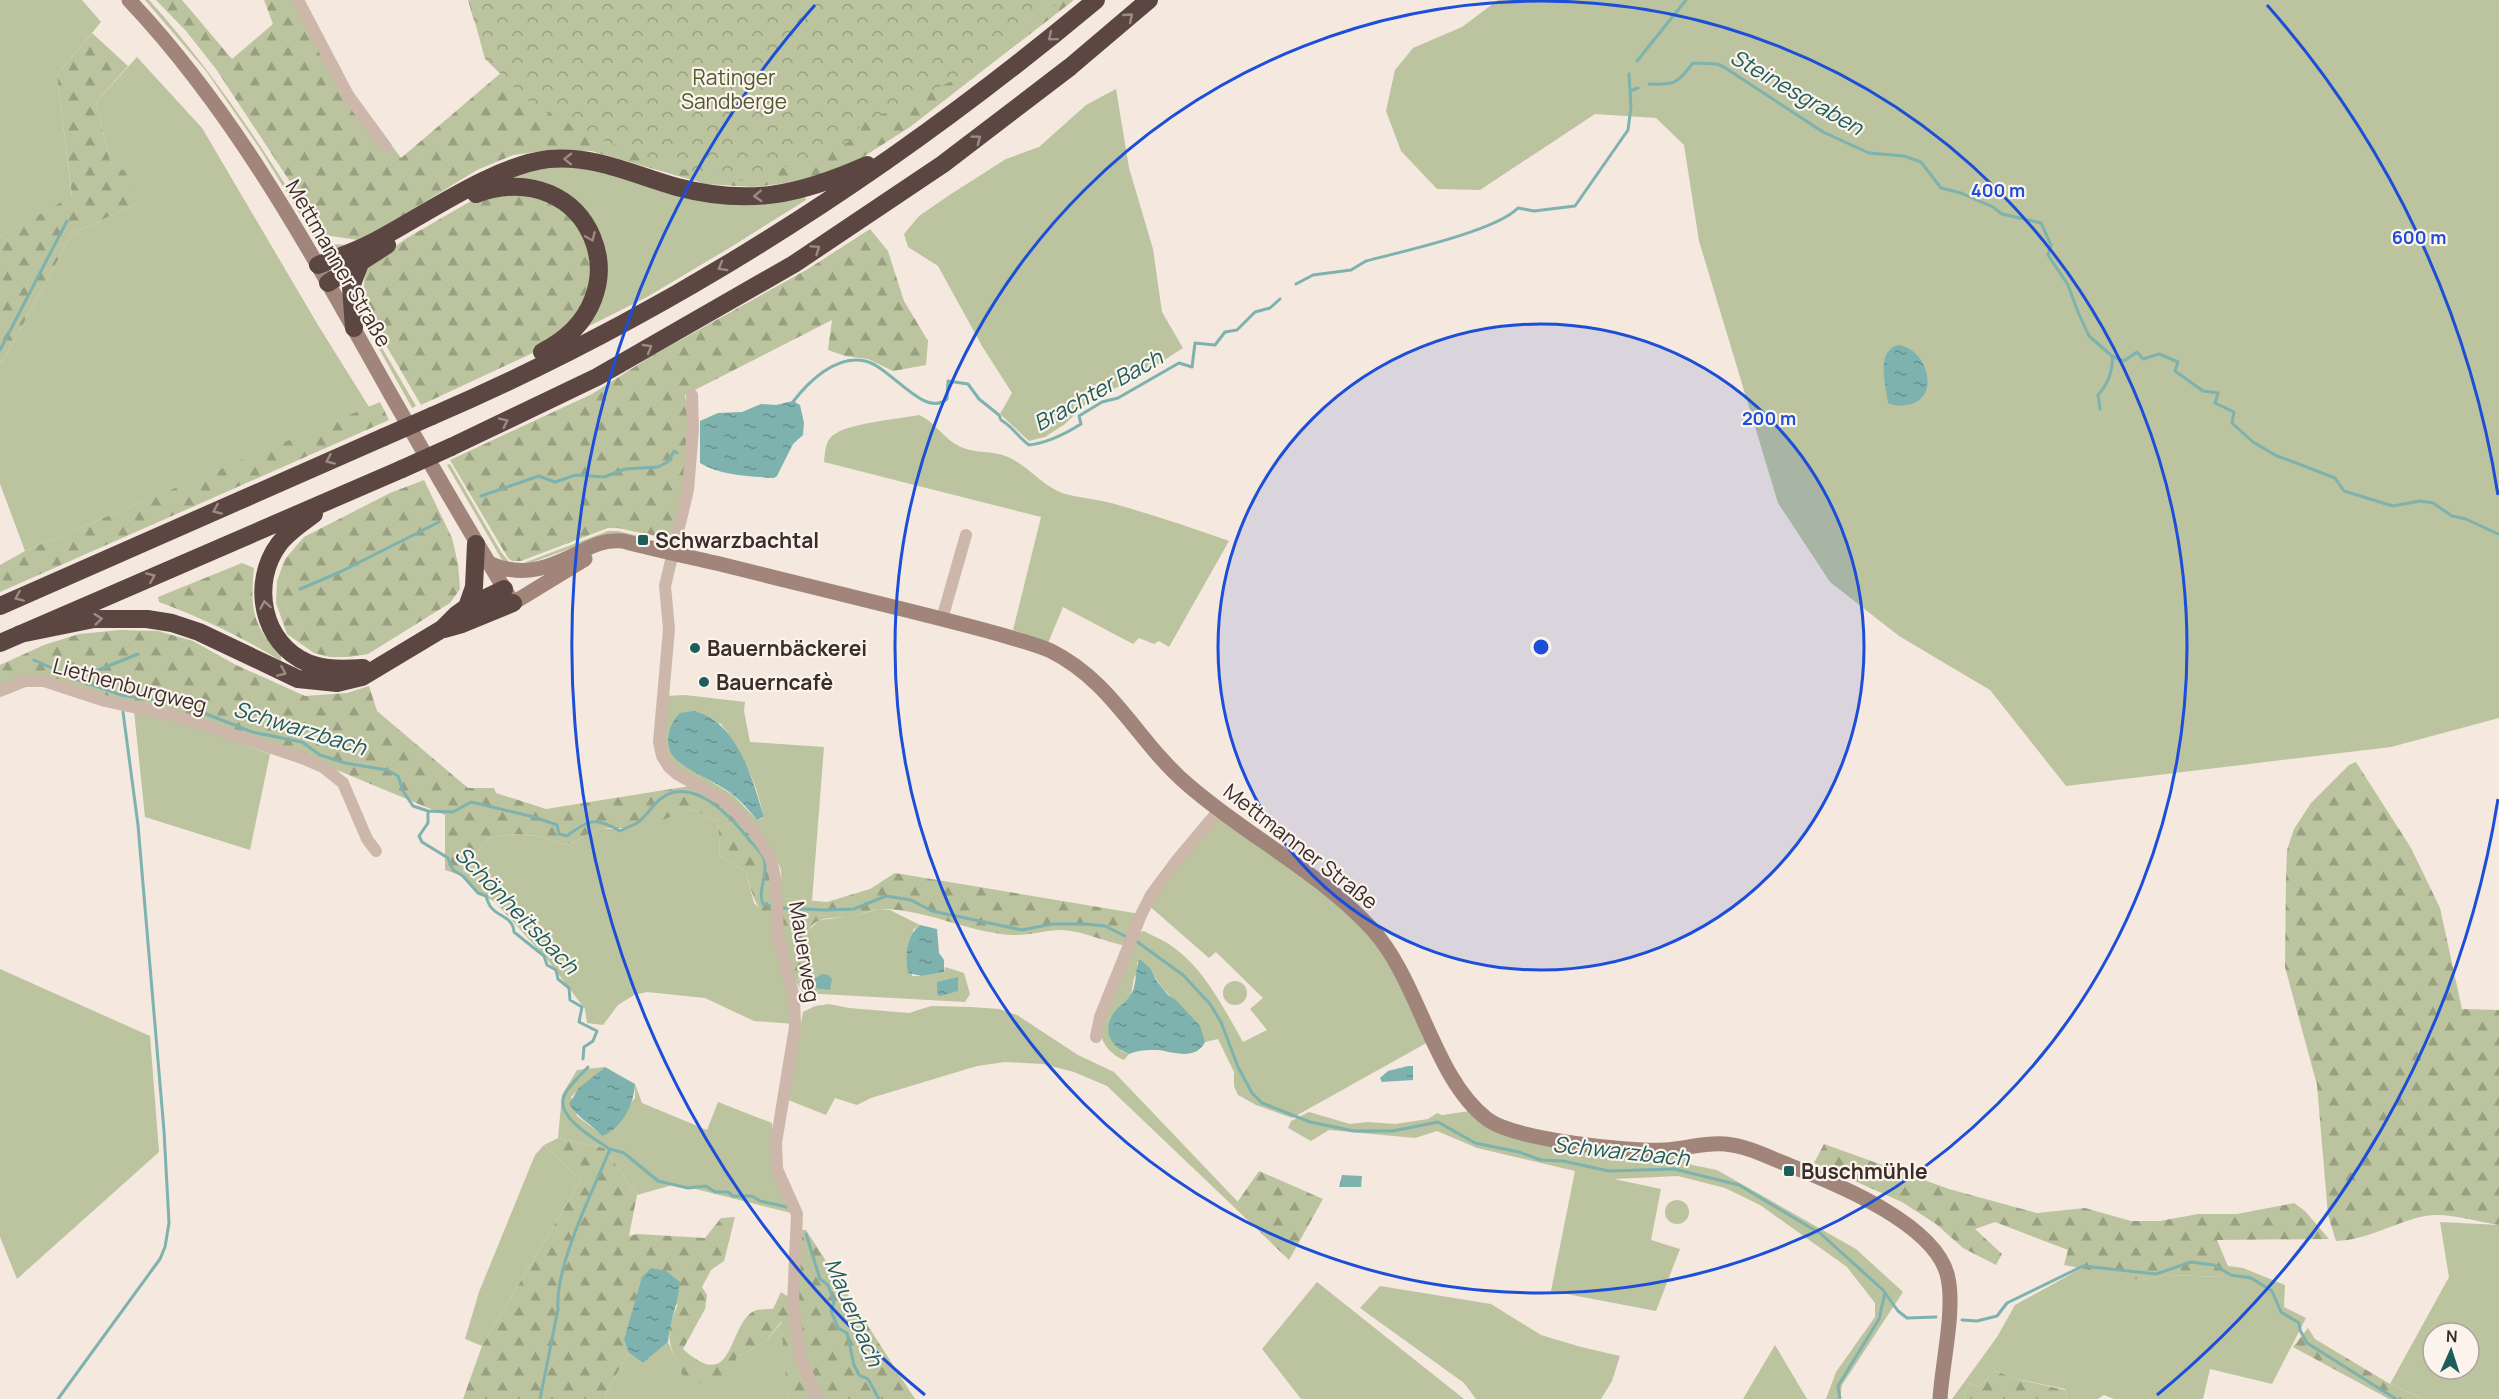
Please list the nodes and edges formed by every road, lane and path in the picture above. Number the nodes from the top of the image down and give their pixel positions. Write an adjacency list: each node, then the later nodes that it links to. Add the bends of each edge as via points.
1 (129, 0): 8 (main road, Mettmanner Straße, via 156,28 213,102)
2 (298, 0): 6 (street, via 348,95)
3 (1096, 0): 5 (highway, one-way to 5)
4 (1149, 0): 13 (highway, one-way to 4, bridge, via 597,377 794,264 943,164 1070,67)
5 (912, 145): 8 (highway, one-way to 8, via 832,181 796,192 759,197 704,193 582,159 537,161 497,174 374,242); 12 (highway, one-way to 12, via 782,232 635,319)
6 (386, 147)
7 (360, 263): 9 (highway); 10 (highway, via 351,287); 12 (highway, one-way to 12, via 460,202 501,187 541,190 579,215 592,237 600,267 590,308 564,339 475,386)
8 (318, 265): 9 (main road, Mettmanner Straße)
9 (328, 283): 10 (main road, Mettmanner Straße)
10 (354, 328): 15 (main road, Mettmanner Straße)
11 (692, 395): 17 (street, via 688,490)
12 (470, 399): 21 (highway, one-way to 21, bridge)
13 (339, 495): 25 (highway, one-way to 13); 27 (highway, one-way to 13, via 331,669 299,658 280,642 265,612 267,568 278,545)
14 (966, 535): 23 (street)
15 (476, 544): 19 (main road, Mettmanner Straße); 22 (highway, via 474,587)
16 (637, 545): 17 (main road, Mettmanner Straße); 18 (main road, Mettmanner Straße, via 598,542); 20 (main road, Mettmanner Straße, via 600,551)
17 (672, 553): 23 (main road, Mettmanner Straße); 32 (street, Mauerweg, via 665,586 669,629 659,722 660,749 677,774 723,800 754,831 771,859 783,961 794,998 795,1027 776,1143 777,1169 797,1214 793,1303 800,1355)
18 (568, 558): 19 (main road, Mettmanner Straße, via 519,573); 20 (main road)
19 (488, 563): 20 (main road, Mettmanner Straße)
20 (509, 596): 22 (highway); 24 (highway, via 462,624)
21 (0, 606)
22 (467, 607): 24 (highway)
23 (942, 619): 29 (main road, Mettmanner Straße, via 1034,645 1073,664 1127,714 1183,781)
24 (442, 629): 27 (highway)
25 (20, 633): 26 (highway); 27 (highway, one-way to 27, via 94,619 147,619 199,632 279,672 311,682 351,681)
26 (0, 644)
27 (374, 668)
28 (0, 691): 30 (street, Liethenburgweg, via 25,681 44,681 105,701 179,717 302,758 343,783)
29 (1219, 810): 31 (street, via 1146,905 1100,1017); 33 (main road, Mettmanner Straße, via 1320,882 1372,929 1395,961 1456,1082 1475,1107 1496,1125 1544,1138 1629,1148 1669,1150 1715,1144 1746,1148 1866,1199 1916,1232 1940,1256 1948,1277)
30 (376, 851)
31 (1096, 1036)
32 (817, 1399)
33 (1940, 1399)

